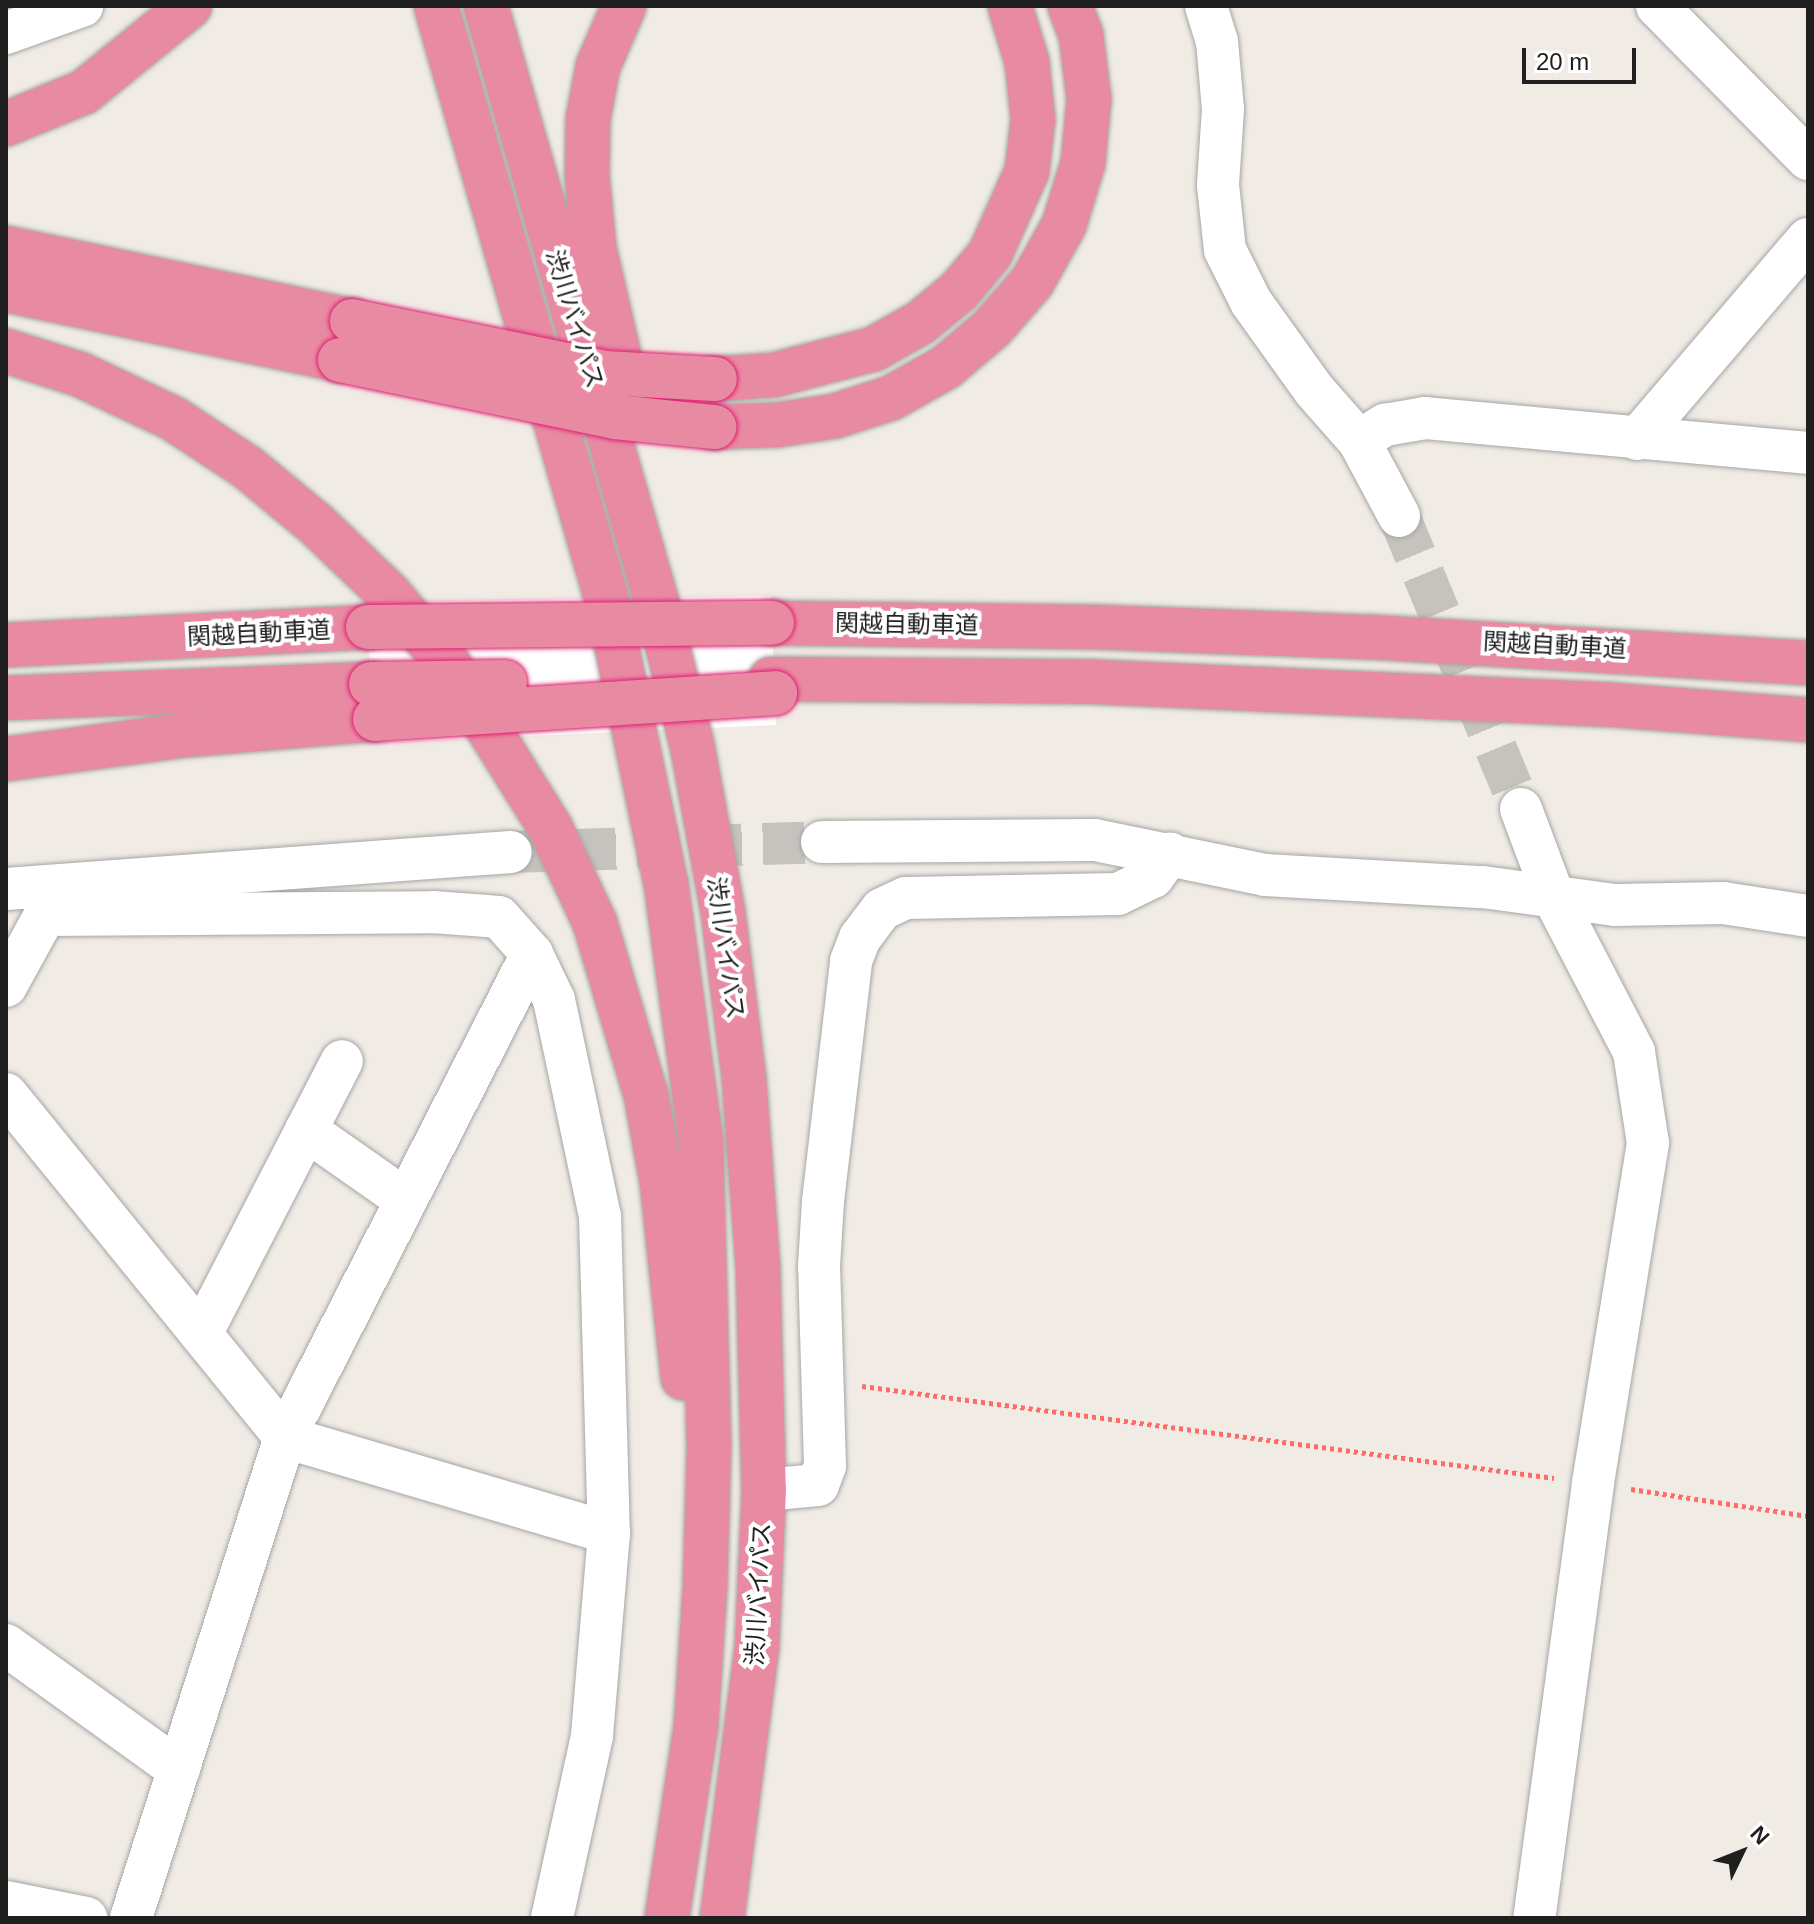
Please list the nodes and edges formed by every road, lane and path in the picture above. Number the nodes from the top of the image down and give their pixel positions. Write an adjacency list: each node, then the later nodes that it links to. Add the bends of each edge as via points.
1 (82, 6): 10 (street)
2 (190, 6): 11 (highway, via 84,92)
3 (436, 6): 49 (highway, 渋川バイパス, via 608,604 666,883 701,1143 709,1445)
4 (486, 6): 34 (highway, 渋川バイパス, via 657,603 693,750)
5 (624, 6): 34 (highway, via 598,66 588,119 594,248 675,589 707,761)
6 (1010, 6): 16 (highway, bridge, via 1027,62 1033,119 1027,171 990,254 959,291 920,323 874,349 774,375 715,379 605,373)
7 (1070, 6): 16 (highway, bridge, via 1081,35 1089,99 1083,163 1064,225 1032,282 992,328 946,367 891,398 806,421 714,427 615,417)
8 (1206, 6): 19 (street, via 1217,41 1223,109 1218,185 1225,250 1251,302 1314,390)
9 (1657, 6): 12 (street)
10 (6, 33)
11 (6, 124)
12 (1808, 159)
13 (1808, 239): 18 (street)
14 (6, 248): 16 (highway)
15 (6, 290): 16 (highway)
16 (346, 341)
17 (6, 351): 49 (highway, via 79,374 174,419 247,467 316,524 389,594 449,665 550,827 595,923 646,1095 662,1182)
18 (1637, 439): 19 (street, via 1425,418 1385,425); 20 (street)
19 (1359, 441): 21 (street)
20 (1808, 453)
21 (1399, 516)
22 (6, 645): 23 (highway, 関越自動車道, bridge, via 368,627 772,623 1294,634)
23 (1808, 663)
24 (6, 698): 25 (highway)
25 (373, 702): 26 (highway, bridge, via 914,681 1097,682 1600,704); 27 (highway)
26 (1808, 720)
27 (6, 759)
28 (1521, 809): 33 (street)
29 (822, 842): 31 (street, via 1095,840)
30 (511, 852): 32 (street)
31 (1170, 854): 33 (street, via 1265,875 1405,887 1483,887); 43 (street, via 1153,877 1118,894 906,898 882,909 860,938 851,961 825,1172 819,1266)
32 (24, 897): 36 (street, via 499,917); 37 (street)
33 (1555, 900): 35 (street, via 1723,903); 45 (street, via 1634,1052 1648,1143)
34 (723, 912): 46 (highway, 渋川バイパス, via 744,1078 758,1268)
35 (1808, 916)
36 (532, 954): 41 (street); 48 (street, via 554,1000 600,1216)
37 (6, 986)
38 (342, 1061): 40 (street)
39 (6, 1094): 42 (street)
40 (306, 1130): 41 (street); 42 (street)
41 (406, 1200): 44 (street)
42 (201, 1334): 44 (street)
43 (825, 1381): 45 (path); 46 (street, via 828,1436 818,1485)
44 (285, 1437): 48 (street); 51 (street)
45 (1593, 1484): 47 (path); 58 (street)
46 (764, 1490): 57 (highway, 渋川バイパス, via 757,1646)
47 (1808, 1516)
48 (609, 1533): 55 (street, via 592,1736)
49 (705, 1587): 56 (highway, 渋川バイパス, via 696,1726)
50 (6, 1645): 51 (street)
51 (179, 1770): 54 (street)
52 (6, 1902): 53 (street)
53 (86, 1918)
54 (131, 1918)
55 (552, 1918)
56 (667, 1918)
57 (722, 1918)
58 (1534, 1918)

